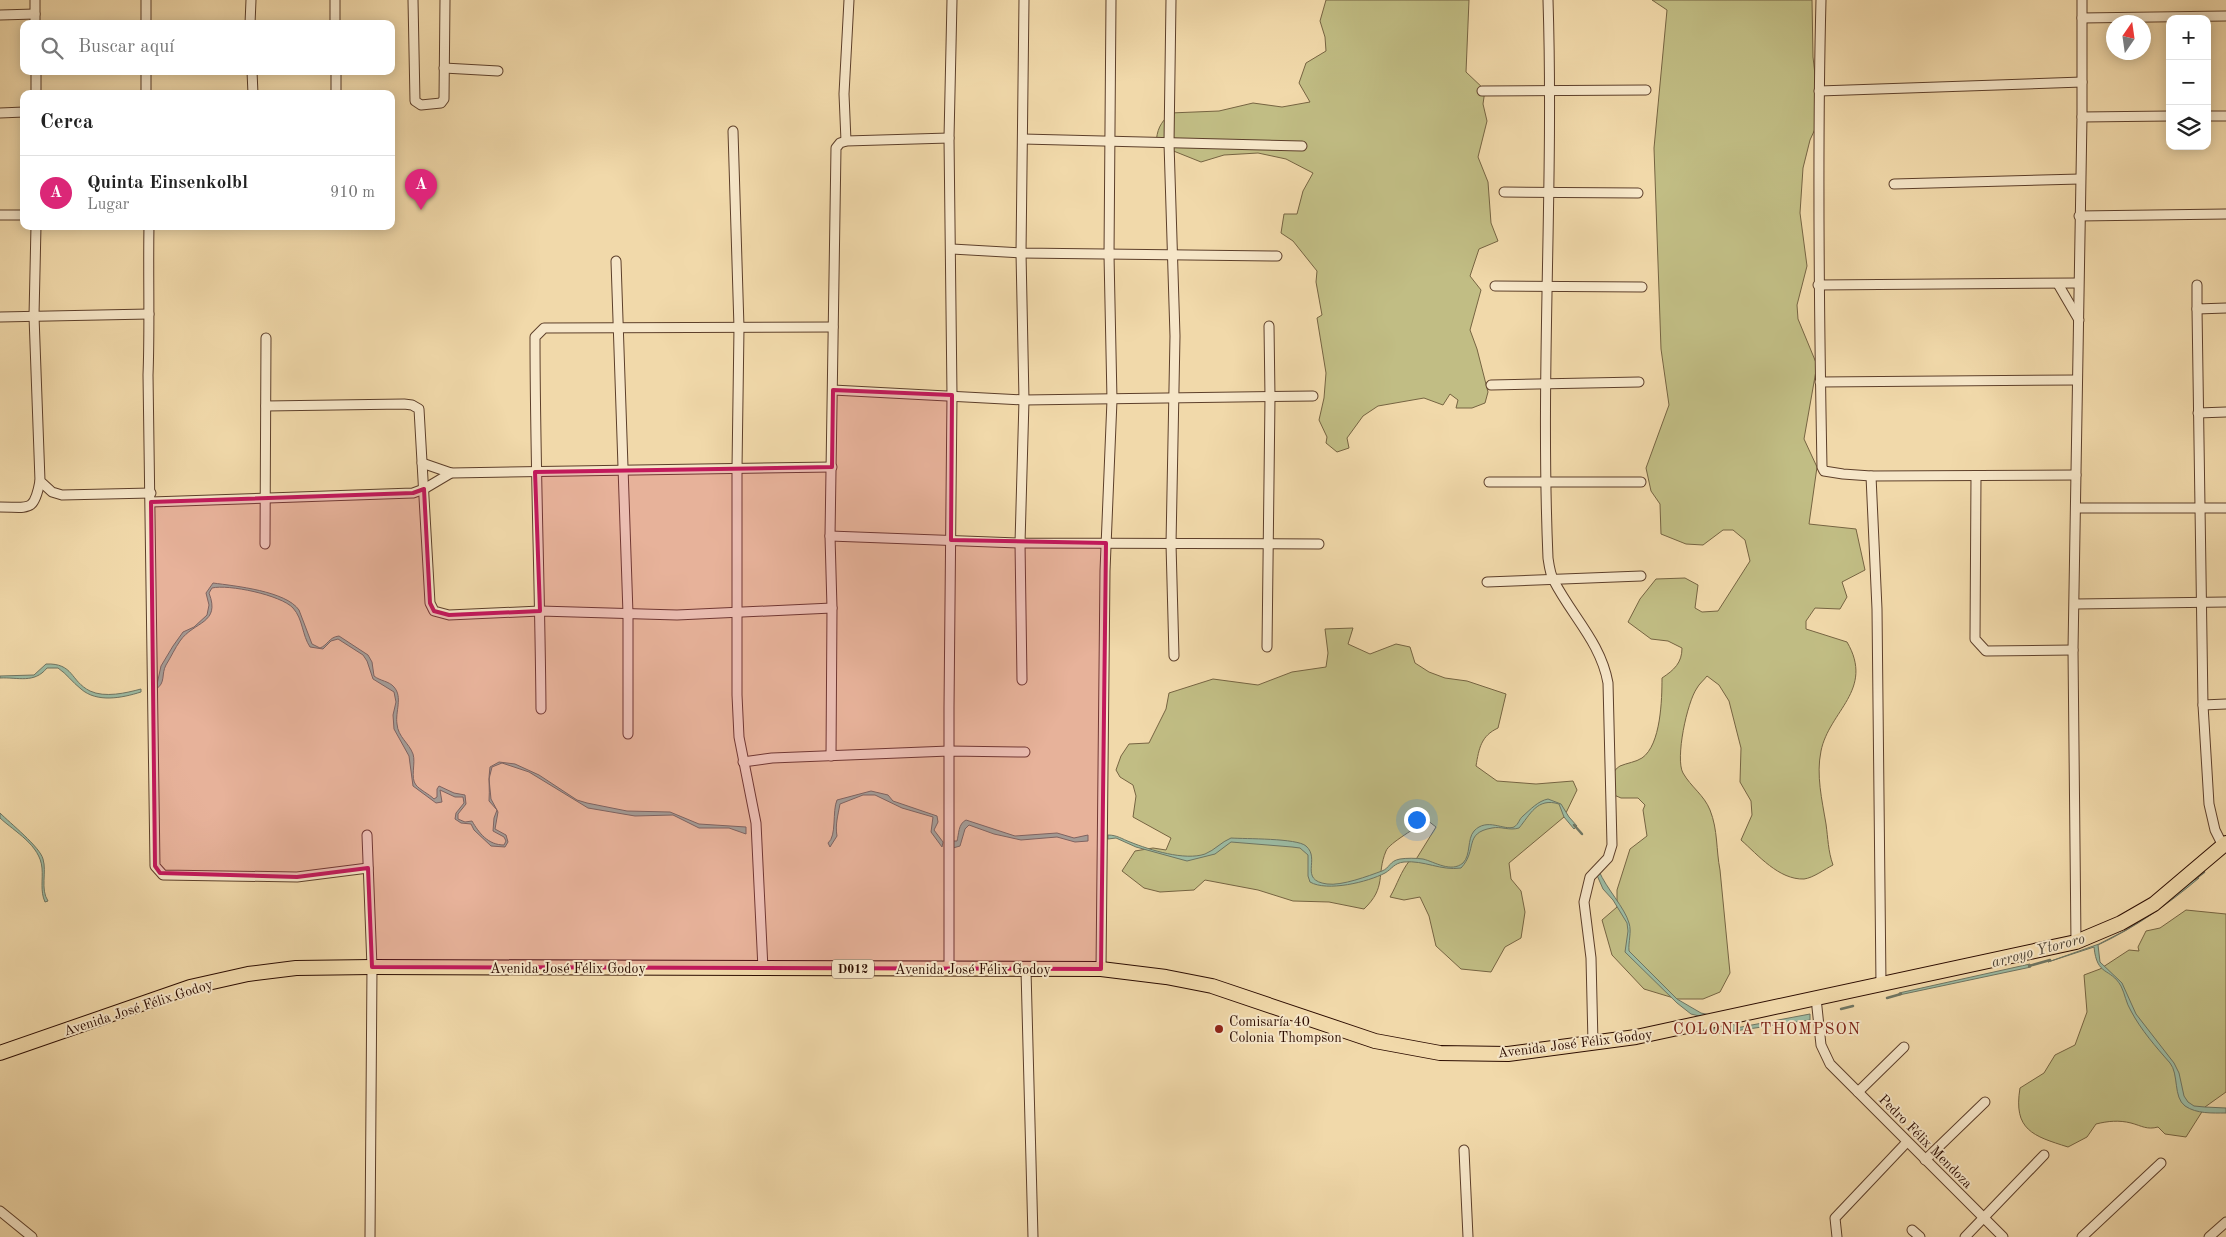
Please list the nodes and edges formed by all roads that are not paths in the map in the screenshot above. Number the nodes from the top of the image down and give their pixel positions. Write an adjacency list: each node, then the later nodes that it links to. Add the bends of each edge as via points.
1 (35, 0): 18 (street)
2 (146, 0): 19 (street)
3 (251, 0): 20 (street)
4 (335, 0): 21 (street)
5 (413, 0): 22 (street, via 417,104 444,102)
6 (445, 0): 22 (street)
7 (848, 0): 46 (street, via 844,94)
8 (952, 0): 44 (street)
9 (1024, 0): 45 (street)
10 (1111, 0): 47 (street)
11 (1171, 0): 48 (street)
12 (1548, 0): 33 (street)
13 (1821, 0): 36 (street)
14 (2082, 0): 17 (street)
15 (0, 15): 18 (street)
16 (2226, 16): 17 (street)
17 (2082, 18): 28 (street)
18 (35, 19)
19 (146, 20)
20 (250, 20)
21 (335, 20)
22 (444, 68): 23 (street)
23 (498, 71)
24 (36, 75): 29 (street)
25 (146, 75): 30 (street)
26 (252, 75): 31 (street)
27 (336, 75): 32 (street)
28 (2082, 82): 36 (street); 42 (street)
29 (36, 90)
30 (146, 90)
31 (253, 90)
32 (336, 90)
33 (1551, 90): 34 (street); 35 (street); 52 (street)
34 (1646, 90)
35 (1482, 91)
36 (1819, 91): 69 (street)
37 (0, 112): 38 (street)
38 (20, 112)
39 (2166, 116): 42 (street)
40 (2211, 116): 41 (street)
41 (2226, 116)
42 (2082, 117): 50 (street)
43 (733, 131): 83 (street)
44 (949, 138): 46 (street); 61 (street)
45 (1023, 139): 47 (street); 62 (street)
46 (846, 141): 81 (street, via 836,148)
47 (1111, 142): 48 (street); 64 (street)
48 (1169, 143): 49 (street); 63 (street)
49 (1302, 146)
50 (2080, 179): 51 (street); 58 (street)
51 (1894, 184)
52 (1548, 191): 53 (street); 54 (street); 72 (street)
53 (1504, 192)
54 (1638, 193)
55 (2226, 214): 58 (street)
56 (0, 215): 57 (street)
57 (20, 215)
58 (2079, 216): 67 (street)
59 (36, 230): 78 (street)
60 (149, 230): 76 (street)
61 (952, 249): 62 (street); 91 (street)
62 (1021, 253): 64 (street); 95 (street)
63 (1173, 254): 64 (street); 65 (street); 94 (street)
64 (1109, 255): 96 (street)
65 (1276, 256)
66 (616, 261): 82 (street)
67 (2078, 283): 68 (street); 79 (street)
68 (2058, 284): 69 (street); 79 (street)
69 (1818, 285): 87 (street)
70 (1495, 286): 72 (street)
71 (2197, 286): 75 (street)
72 (1547, 287): 73 (street); 89 (street)
73 (1642, 287)
74 (2226, 308): 75 (street)
75 (2197, 309): 99 (street)
76 (149, 314): 78 (street); 115 (street)
77 (0, 316): 78 (street)
78 (34, 316): 109 (street)
79 (2079, 320): 85 (street)
80 (1268, 326): 93 (street)
81 (833, 327): 83 (street); 90 (street)
82 (618, 328): 83 (street); 103 (street); 104 (street, via 544,328 534,336)
83 (740, 328): 102 (street)
84 (266, 338): 97 (street)
85 (2076, 380): 87 (street); 106 (street)
86 (1639, 382): 89 (street)
87 (1820, 382): 107 (street, via 1824,471)
88 (1491, 385): 89 (street)
89 (1545, 385): 110 (street)
90 (833, 390): 91 (street); 101 (street)
91 (952, 395): 95 (street); 121 (street)
92 (1313, 396): 93 (street)
93 (1270, 397): 94 (street); 126 (street)
94 (1174, 398): 96 (street); 125 (street)
95 (1024, 400): 96 (street); 122 (street)
96 (1112, 400): 123 (street)
97 (266, 406): 100 (street, via 412,405 419,409); 114 (street)
98 (2226, 412): 99 (street)
99 (2198, 413): 118 (street)
100 (422, 463): 105 (street); 113 (street)
101 (832, 467): 102 (street); 120 (street)
102 (737, 468): 103 (street); 136 (street)
103 (622, 470): 104 (street); 137 (street)
104 (535, 472): 105 (street); 135 (street)
105 (451, 473): 113 (street)
106 (2076, 475): 108 (street); 117 (street)
107 (1871, 476): 108 (street); 159 (street)
108 (1976, 477): 139 (street, via 1975,640 1986,651)
109 (40, 481): 115 (street, via 52,492 62,495); 116 (street, via 36,502 31,506)
110 (1546, 481): 111 (street); 112 (street); 129 (street, via 1548,558)
111 (1489, 482)
112 (1641, 482)
113 (424, 489): 114 (street, via 413,493); 135 (street, via 430,603 434,611 449,615)
114 (266, 497): 115 (street); 124 (street)
115 (151, 498): 152 (street, via 157,870 163,874 297,877)
116 (0, 507)
117 (2076, 508): 118 (street); 133 (street)
118 (2199, 508): 119 (street); 131 (street)
119 (2226, 508)
120 (830, 536): 121 (street); 134 (street)
121 (951, 540): 122 (street); 146 (street)
122 (1020, 543): 123 (street); 141 (street)
123 (1106, 543): 125 (street); 157 (street)
124 (265, 544)
125 (1171, 544): 126 (street); 140 (street)
126 (1268, 544): 127 (street); 138 (street)
127 (1318, 544)
128 (1642, 576): 129 (street)
129 (1553, 579): 130 (street); 161 (street, via 1591,638 1604,665 1608,683 1612,845 1608,858 1590,877 1584,902 1591,958)
130 (1487, 582)
131 (2201, 602): 132 (street); 133 (street); 143 (street)
132 (2226, 602)
133 (2076, 604): 139 (street)
134 (832, 608): 136 (street); 148 (street)
135 (540, 612): 137 (street); 144 (street)
136 (737, 612): 137 (street); 149 (street, via 737,695)
137 (628, 614): 145 (street)
138 (1268, 647)
139 (2073, 650): 153 (street)
140 (1174, 656)
141 (1022, 680)
142 (2226, 704): 143 (street)
143 (2203, 705): 151 (street, via 2209,804 2215,830)
144 (541, 710)
145 (628, 734)
146 (949, 751): 147 (street); 148 (street); 156 (street)
147 (1025, 752)
148 (831, 756): 149 (street)
149 (743, 762): 155 (street, via 756,823)
150 (367, 835): 152 (street)
151 (2225, 845): 153 (main road, D012, via 2154,904 2121,923)
152 (368, 868): 154 (street)
153 (2076, 942): 159 (main road, D012)
154 (372, 966): 155 (main road, Avenida José Félix Godoy / D012); 163 (main road, Avenida José Félix Godoy / D012, via 296,968 248,974 190,987); 176 (street)
155 (763, 969): 156 (main road, Avenida José Félix Godoy / D012)
156 (949, 969): 158 (main road, Avenida José Félix Godoy / D012)
157 (1101, 969): 158 (main road, Avenida José Félix Godoy / D012); 161 (main road, Avenida José Félix Godoy / D012, via 1212,986 1375,1041 1440,1053 1508,1054)
158 (1026, 970): 177 (street)
159 (1881, 984): 160 (main road, D012)
160 (1816, 998): 161 (main road, Avenida José Félix Godoy / D012, via 1636,1037); 164 (street, Pedro Félix Mendoza, via 1821,1045 1830,1064)
161 (1593, 1043)
162 (1904, 1047): 164 (street)
163 (0, 1053)
164 (1858, 1092): 166 (street, Pedro Félix Mendoza)
165 (1985, 1102): 169 (street)
166 (1907, 1142): 169 (street, Pedro Félix Mendoza); 179 (street, via 1835,1218)
167 (1464, 1150): 178 (street)
168 (2044, 1155): 172 (street)
169 (1925, 1160): 172 (street, Pedro Félix Mendoza)
170 (2161, 1163): 183 (street)
171 (0, 1211): 175 (street)
172 (1983, 1218): 181 (street); 182 (street, Pedro Félix Mendoza)
173 (2226, 1222): 184 (street)
174 (1912, 1230): 180 (street)
175 (32, 1237)
176 (370, 1237)
177 (1034, 1237)
178 (1468, 1237)
179 (1837, 1237)
180 (1920, 1237)
181 (1965, 1237)
182 (2003, 1237)
183 (2082, 1237)
184 (2209, 1237)

